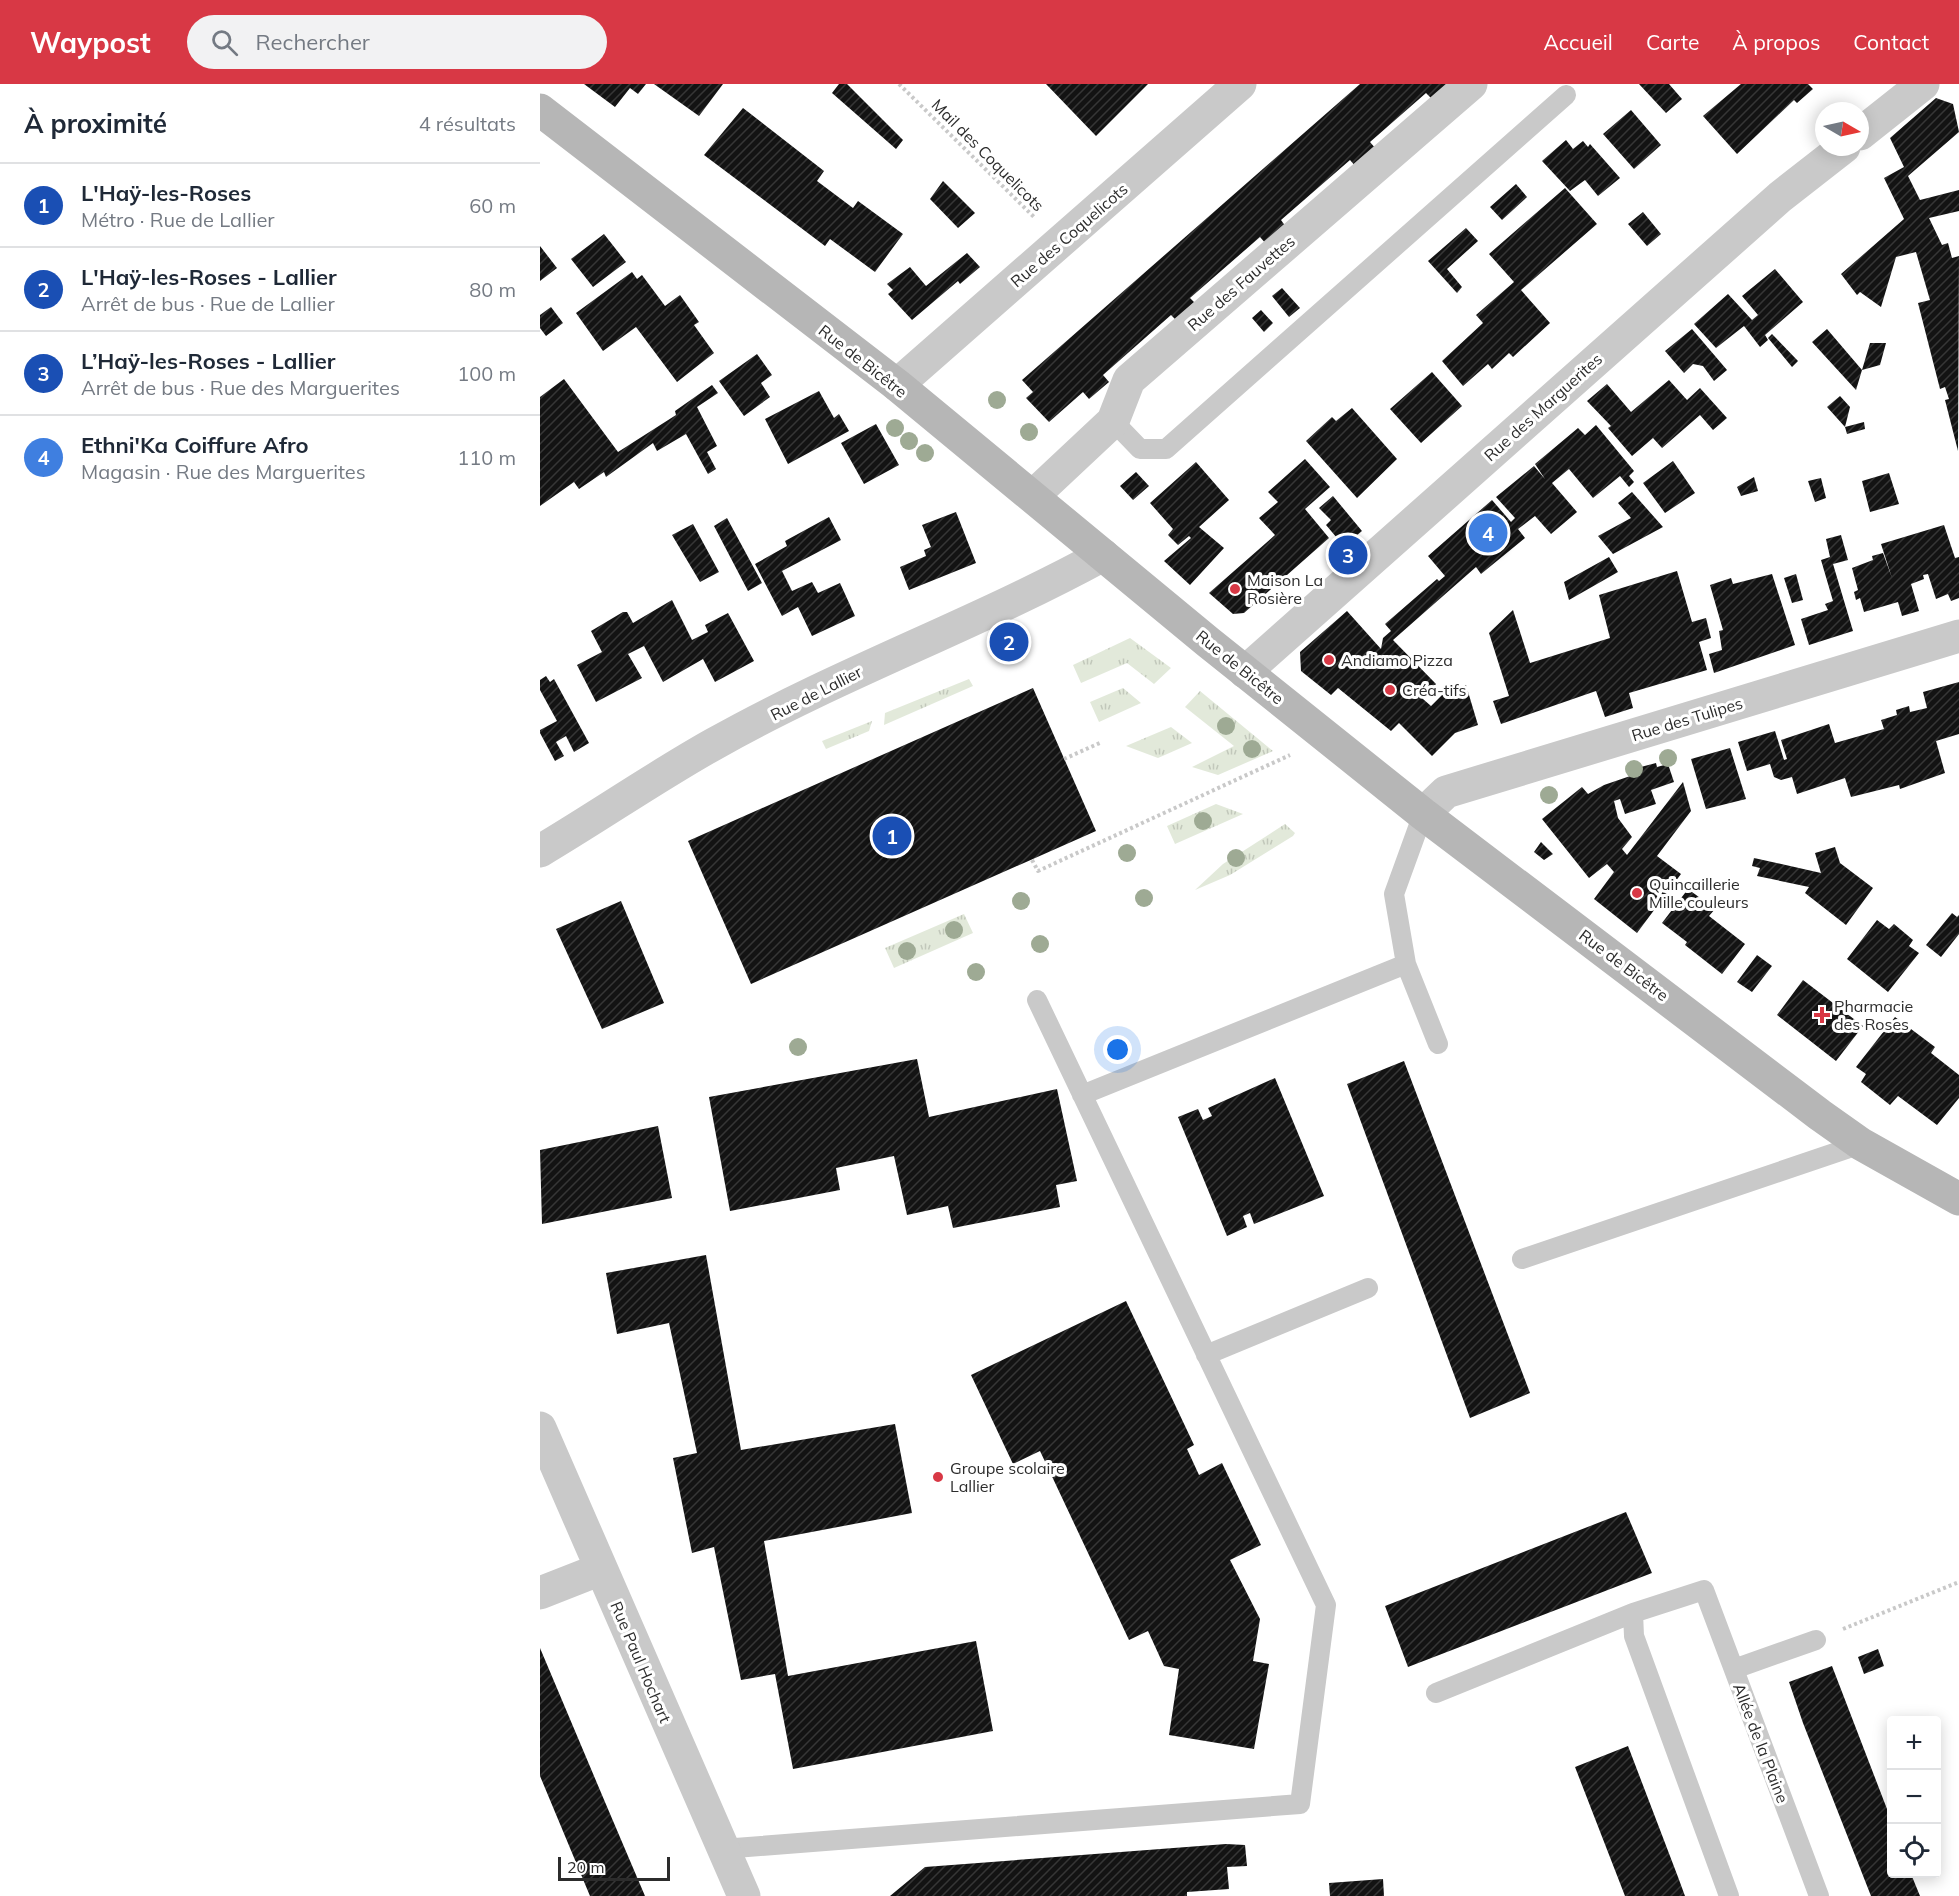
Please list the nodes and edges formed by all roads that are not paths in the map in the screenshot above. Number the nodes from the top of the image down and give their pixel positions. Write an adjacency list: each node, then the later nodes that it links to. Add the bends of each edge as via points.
1 (1240, 84): 8 (street, Rue des Coquelicots)
2 (1471, 84): 9 (street, Rue des Fauvettes, via 1129,380)
3 (1923, 84): 6 (street)
4 (1566, 95): 9 (lane, via 1166,449 1140,448)
5 (540, 110): 8 (street, Rue de Bicêtre)
6 (1869, 127)
7 (1832, 156): 13 (street, Rue des Marguerites, via 1780,197)
8 (897, 386): 10 (street, Rue de Bicêtre)
9 (1113, 422): 10 (street, Rue des Fauvettes)
10 (1033, 496): 11 (street, Rue de Bicêtre)
11 (1103, 555): 13 (street, Rue de Bicêtre); 15 (street, Rue de Lallier, via 1031,595 871,666 715,744)
12 (1959, 636): 14 (street, Rue des Tulipes, via 1446,792)
13 (1245, 672): 14 (street, Rue de Bicêtre)
14 (1423, 814): 16 (lane, via 1394,894); 20 (street, Rue de Bicêtre)
15 (540, 851)
16 (1407, 964): 18 (lane); 19 (lane)
17 (1037, 1000): 19 (lane)
18 (1438, 1044)
19 (1082, 1095): 24 (lane)
20 (1861, 1144): 21 (street, Rue de Bicêtre); 22 (lane)
21 (1959, 1199)
22 (1522, 1259)
23 (1368, 1288): 24 (lane)
24 (1206, 1355): 32 (lane, via 1326,1605 1300,1804)
25 (540, 1428): 26 (street, Rue Paul Hochart)
26 (601, 1569): 27 (street); 32 (street, Rue Paul Hochart)
27 (540, 1593)
28 (1633, 1612): 30 (lane, Allée de la Plaine, via 1704,1590); 31 (lane); 34 (lane, via 1634,1636)
29 (1816, 1640): 30 (lane)
30 (1734, 1669): 35 (lane, Allée de la Plaine)
31 (1436, 1693)
32 (722, 1849): 33 (street, Rue Paul Hochart)
33 (744, 1896)
34 (1729, 1896)
35 (1819, 1896)

